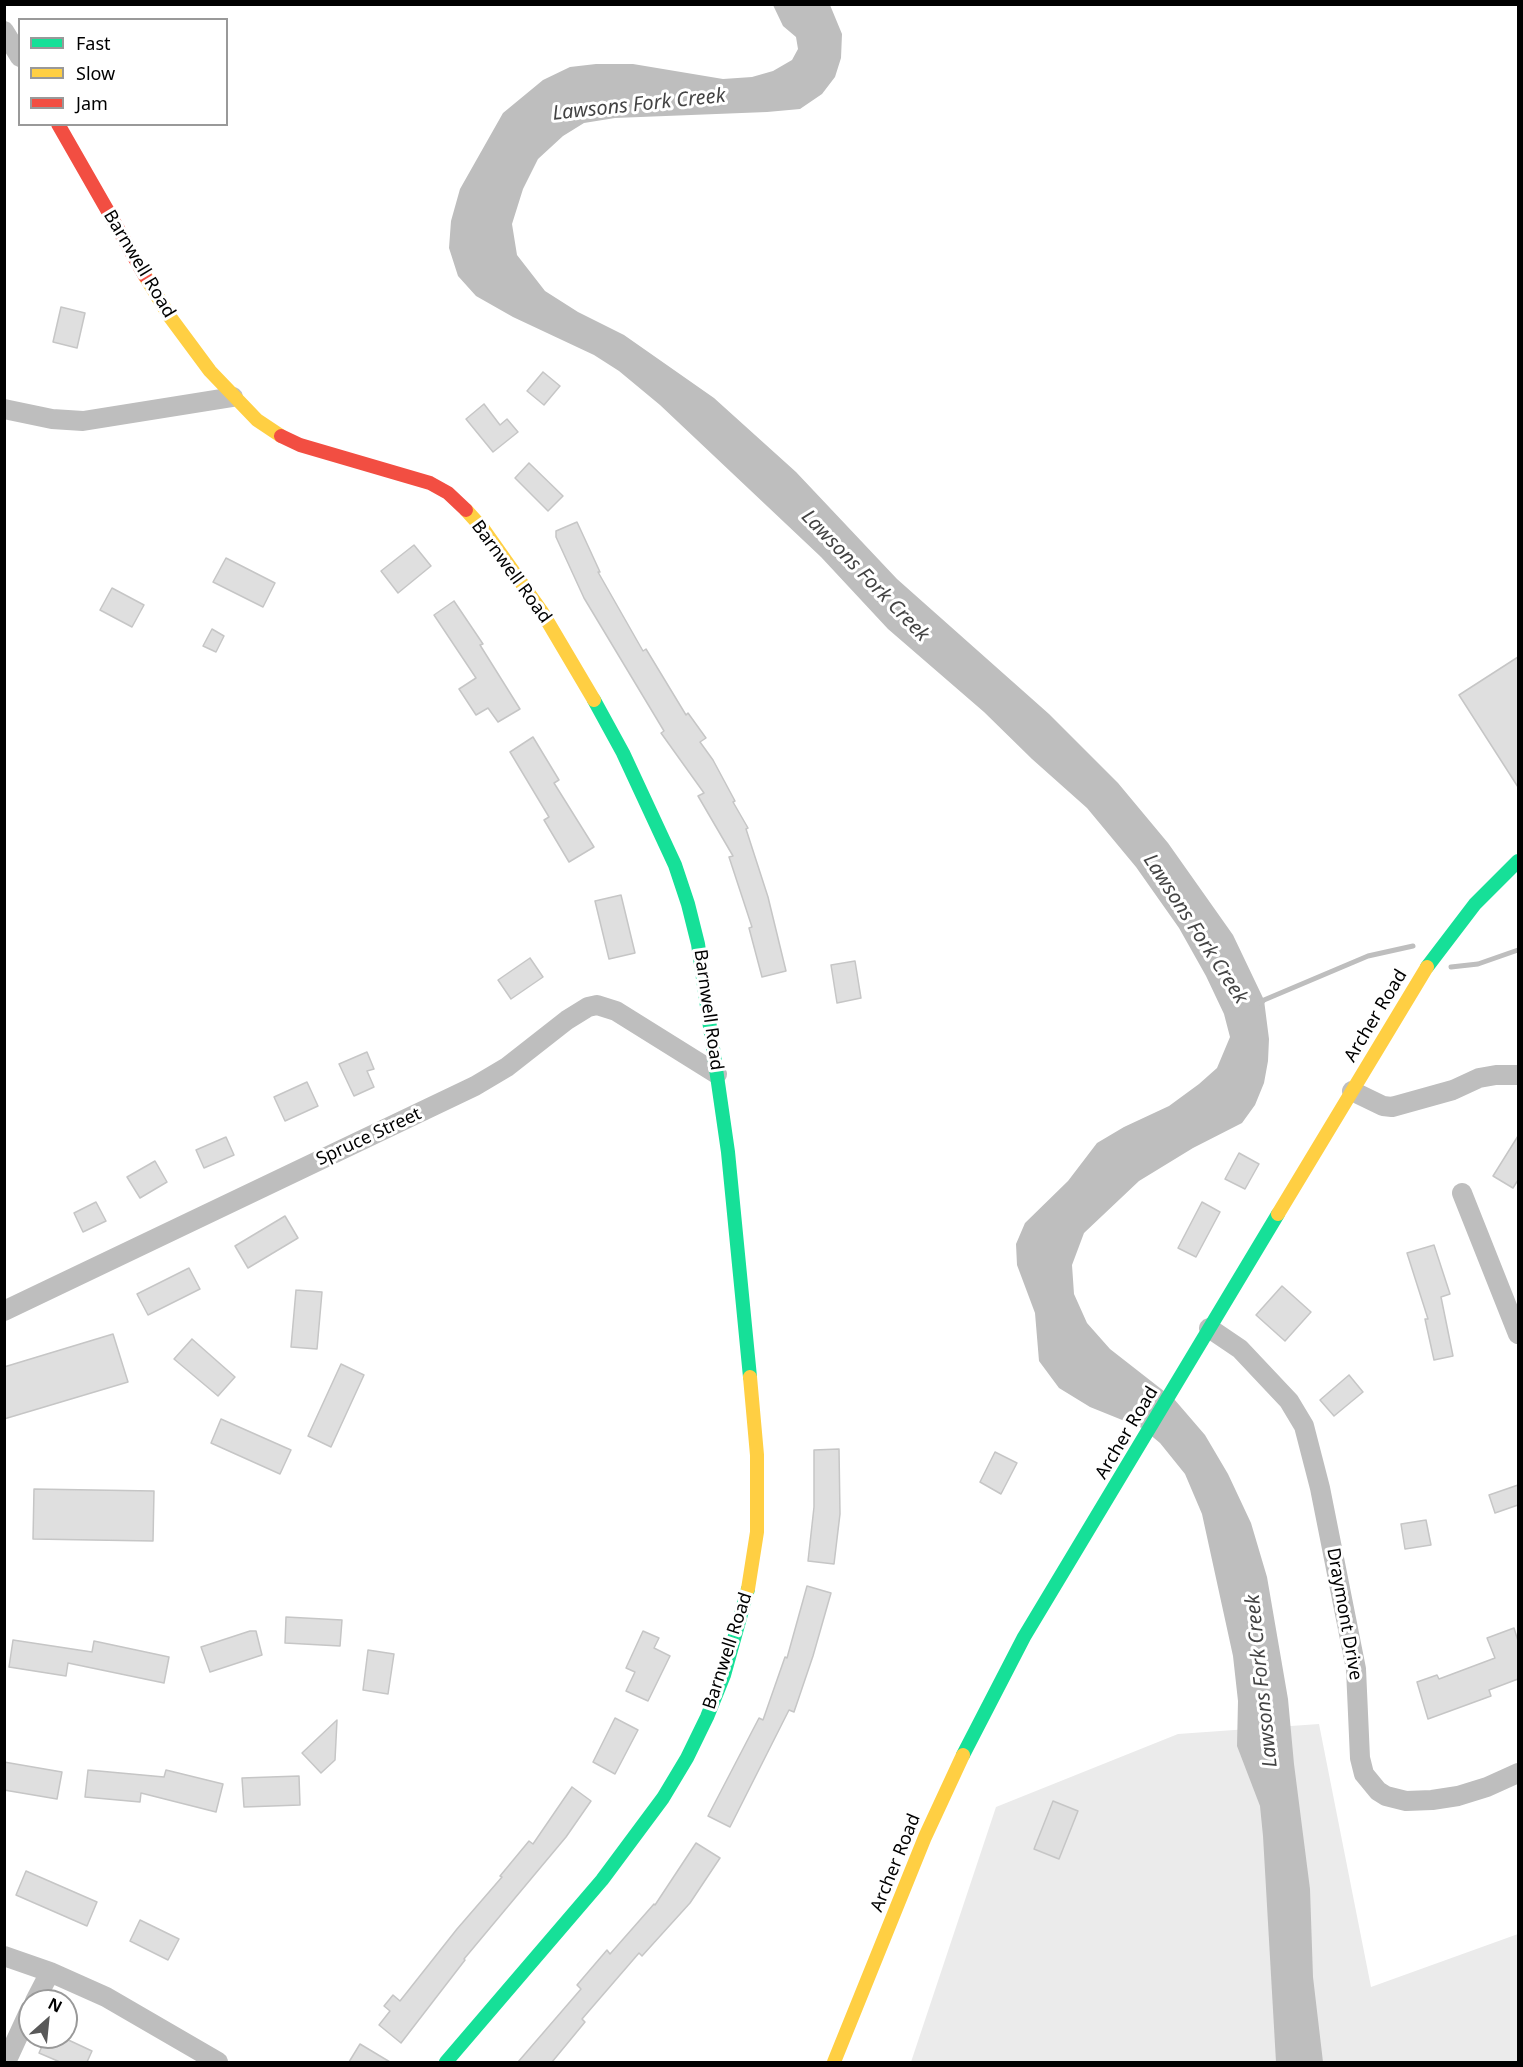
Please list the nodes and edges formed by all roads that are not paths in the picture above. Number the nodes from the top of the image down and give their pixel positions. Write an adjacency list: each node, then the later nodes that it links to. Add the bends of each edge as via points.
1 (4, 31): 2 (street)
2 (18, 54)
3 (59, 126): 4 (street, Barnwell Road, via 170,317)
4 (232, 397): 5 (street, via 83,421); 7 (street, Barnwell Road, via 266,426 300,446 430,483 463,506 484,530 542,612 581,677 624,753 671,855 698,944)
5 (4, 409)
6 (1518, 861): 9 (street, Archer Road, via 1449,936)
7 (717, 1074): 11 (street, Spruce Street, via 616,1011 597,1005 588,1007 475,1086); 21 (street, Barnwell Road, via 757,1455 757,1533 738,1631 707,1717 663,1797 602,1880)
8 (1518, 1075): 9 (street, via 1479,1078 1453,1090 1392,1107)
9 (1352, 1091): 12 (street, Archer Road)
10 (1462, 1193): 13 (street)
11 (4, 1311)
12 (1209, 1328): 14 (street, Draymont Drive, via 1240,1349 1289,1401 1304,1426 1356,1669 1364,1774 1378,1791 1406,1801 1458,1796); 22 (street, Archer Road, via 1024,1637 972,1736 925,1837)
13 (1518, 1334)
14 (1518, 1773)
15 (4, 1956): 16 (street)
16 (50, 1972): 17 (street); 20 (street, via 106,1996)
17 (41, 1989)
18 (18, 2036): 19 (street)
19 (6, 2062)
20 (218, 2062)
21 (446, 2062)
22 (834, 2062)

